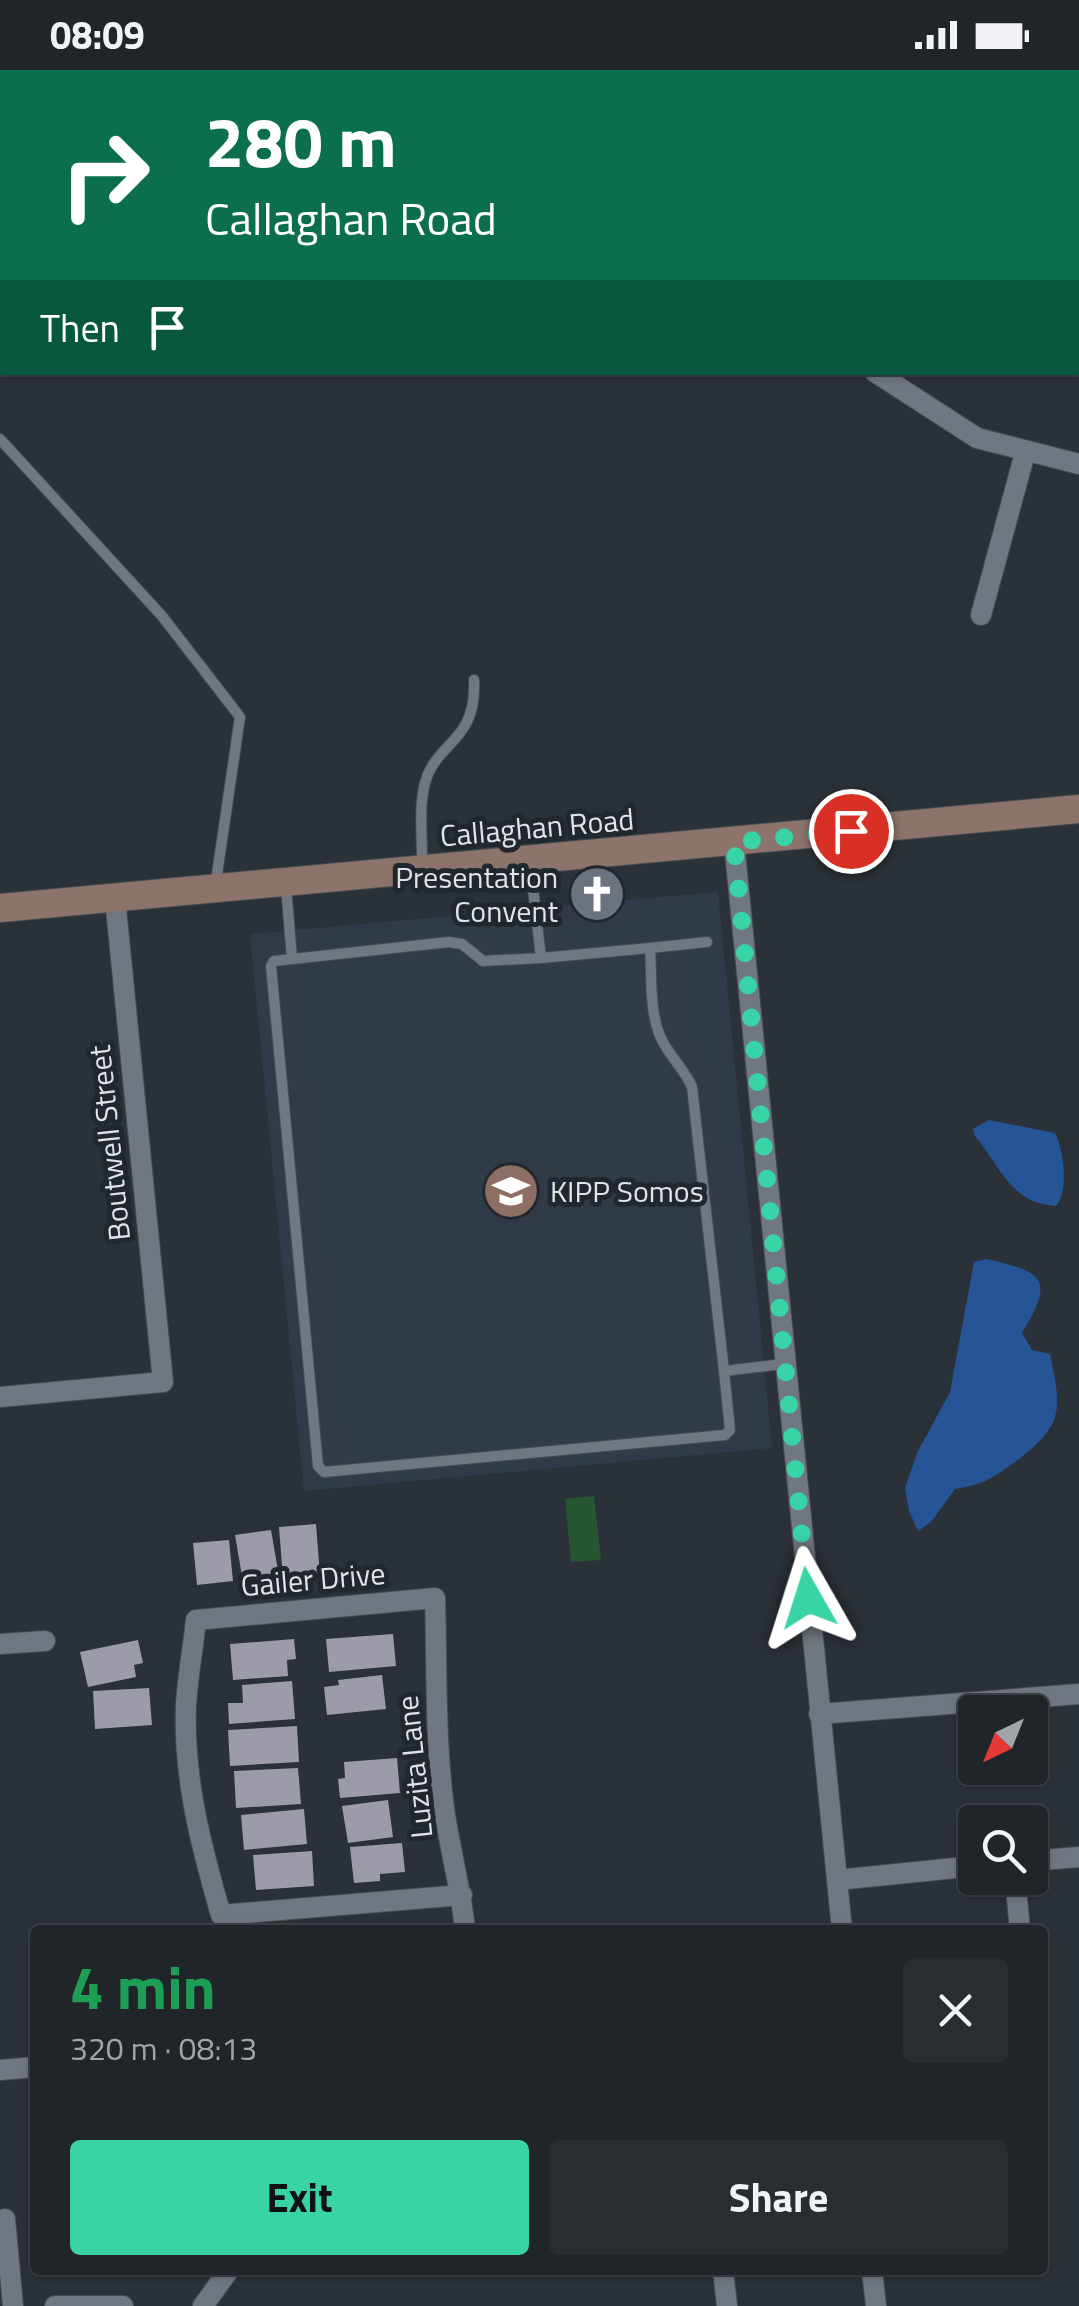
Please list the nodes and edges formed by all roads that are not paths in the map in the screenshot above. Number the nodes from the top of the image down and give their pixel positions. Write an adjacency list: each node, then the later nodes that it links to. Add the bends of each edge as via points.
1 (880, 375): 3 (street, via 978,438)
2 (0, 438): 12 (lane, via 162,616 240,717)
3 (1025, 453): 4 (street); 5 (street)
4 (1079, 464)
5 (980, 616)
6 (474, 680): 10 (lane, via 475,702 463,733 425,780)
7 (1079, 809): 8 (main road, Callaghan Road)
8 (734, 842): 9 (main road, Callaghan Road); 19 (street)
9 (530, 861): 10 (main road, Callaghan Road); 17 (lane)
10 (422, 870): 11 (main road, Callaghan Road)
11 (286, 882): 12 (main road, Callaghan Road); 18 (lane)
12 (215, 889): 13 (main road, Callaghan Road)
13 (115, 898): 14 (main road, Callaghan Road); 21 (street, Boutwell Street, via 163,1382)
14 (0, 908)
15 (707, 942): 16 (lane)
16 (650, 948): 17 (lane); 20 (lane, via 655,1021 692,1086)
17 (540, 958): 18 (lane, via 483,961 449,942)
18 (292, 959): 20 (lane, via 271,966 318,1466 324,1472 725,1435 730,1430)
19 (784, 1364): 20 (lane); 26 (street)
20 (724, 1370)
21 (0, 1397)
22 (435, 1598): 31 (street, Luzita Lane, via 435,1720); 31 (street, Gailer Drive, via 196,1620 187,1759 195,1820 221,1916)
23 (45, 1641): 24 (street)
24 (0, 1644)
25 (1079, 1694): 26 (street)
26 (819, 1714): 30 (street)
27 (1079, 1857): 28 (street)
28 (1048, 1860)
29 (958, 1868): 30 (street)
30 (837, 1880): 34 (street)
31 (462, 1895): 33 (street, Luzita Lane)
32 (1017, 1895): 35 (street)
33 (465, 1925)
34 (842, 1925)
35 (1020, 1925)
36 (30, 2067): 37 (street)
37 (0, 2070)
38 (5, 2218): 42 (street)
39 (225, 2275): 45 (street)
40 (723, 2275): 46 (street)
41 (873, 2275): 47 (street)
42 (13, 2306)
43 (54, 2306): 44 (street)
44 (123, 2306)
45 (202, 2306)
46 (726, 2306)
47 (876, 2306)

